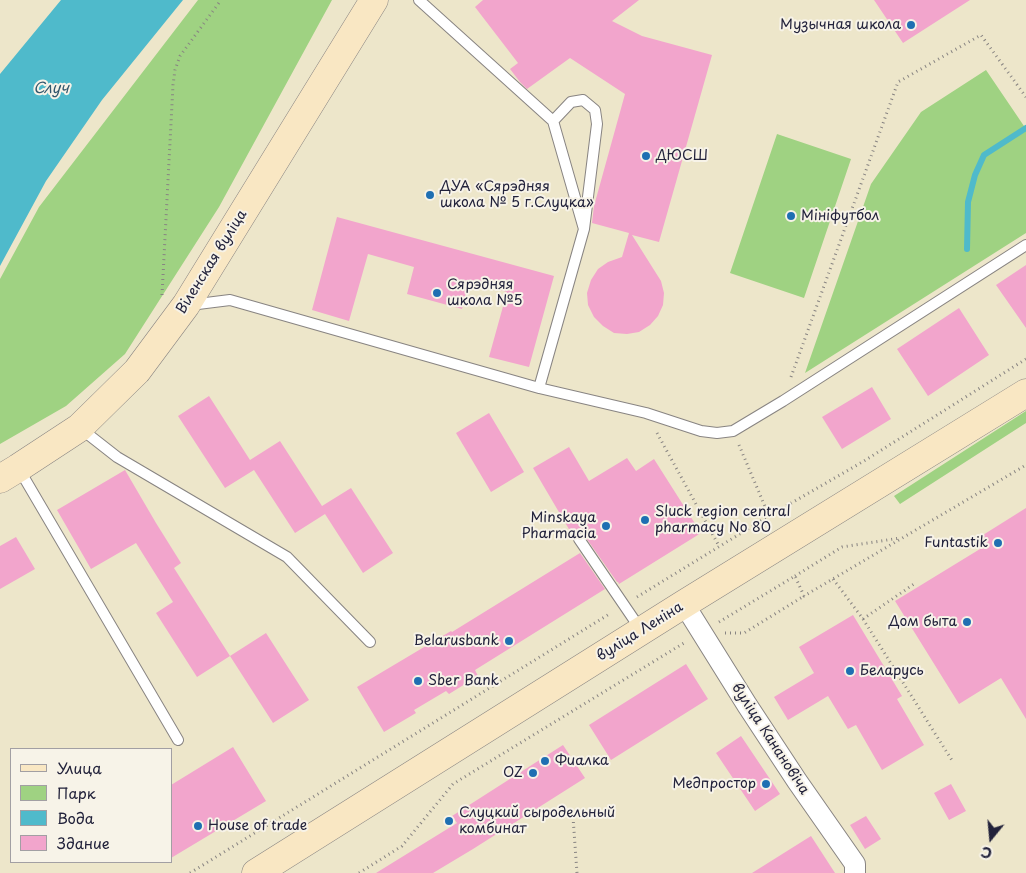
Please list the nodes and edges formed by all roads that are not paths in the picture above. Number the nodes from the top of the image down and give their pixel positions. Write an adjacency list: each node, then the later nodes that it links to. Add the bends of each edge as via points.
1 (374, 0): 6 (main road, Віленская вуліца)
2 (419, 0): 3 (lane)
3 (552, 121): 4 (lane); 4 (lane, via 571,102 583,100 595,110 597,124)
4 (584, 229): 7 (lane)
5 (1026, 245): 7 (lane, via 733,431 701,431 646,413)
6 (174, 301): 7 (lane, via 230,300); 9 (main road, Віленская вуліца, via 136,371)
7 (539, 388)
8 (1026, 393): 12 (main road, вуліца Леніна)
9 (79, 428): 10 (main road, Віленская вуліца); 14 (lane, via 117,457 287,557)
10 (9, 474): 15 (lane)
11 (579, 539): 13 (lane)
12 (684, 604): 13 (main road, вуліца Леніна); 17 (street, вуліца Канановіча, via 797,781 855,864)
13 (642, 631): 16 (main road, вуліца Леніна)
14 (370, 642)
15 (178, 740)
16 (256, 873)
17 (855, 873)

